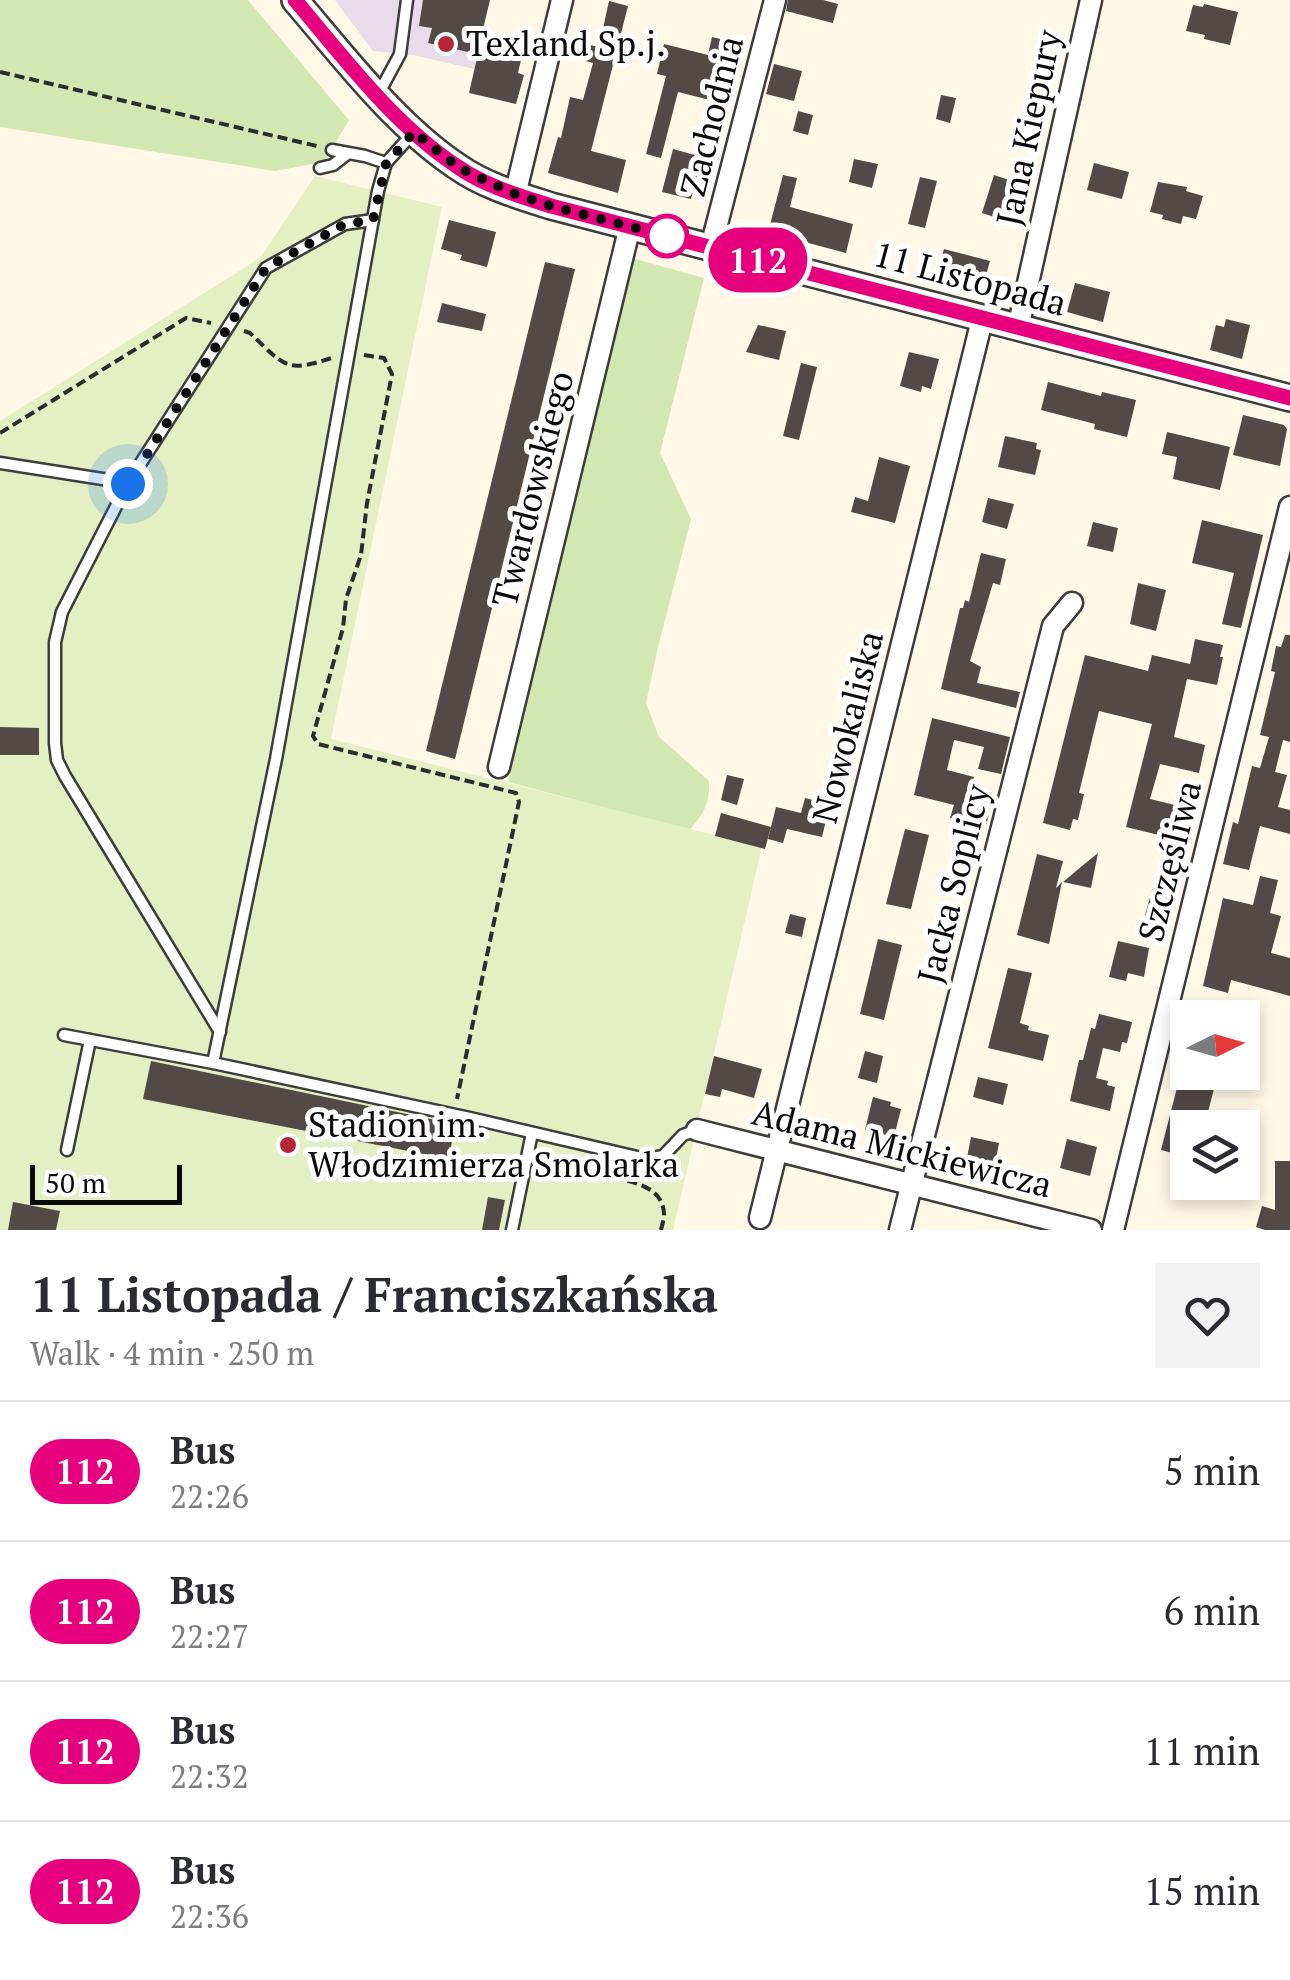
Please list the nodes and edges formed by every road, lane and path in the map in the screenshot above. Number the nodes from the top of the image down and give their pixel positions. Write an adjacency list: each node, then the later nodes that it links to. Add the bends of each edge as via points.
1 (295, 0): 7 (street, 11 Listopada)
2 (406, 0): 7 (lane, via 400,54)
3 (562, 0): 13 (street)
4 (774, 0): 16 (street, Zachodnia)
5 (1091, 0): 19 (street, Jana Kiepury)
6 (0, 72): 9 (path)
7 (377, 96): 8 (street, 11 Listopada)
8 (414, 132): 11 (lane); 13 (street, 11 Listopada, via 459,168)
9 (332, 150): 10 (lane)
10 (347, 154): 11 (lane); 12 (lane)
11 (386, 164): 14 (lane)
12 (320, 168)
13 (515, 194): 15 (street, 11 Listopada)
14 (373, 220): 18 (lane, via 345,224 266,268); 20 (lane)
15 (630, 226): 16 (street, 11 Listopada); 27 (street, Twardowskiego)
16 (712, 247): 17 (street, 11 Listopada)
17 (982, 320): 19 (street, 11 Listopada); 36 (street, Nowokaliska)
18 (228, 326): 20 (path, via 250,333 281,362 300,368); 22 (path, via 186,318); 24 (lane)
19 (1018, 328): 21 (street, 11 Listopada)
20 (350, 352): 28 (lane); 32 (path, via 384,358 392,374 361,555 313,736 318,744 516,793 519,802 456,1105)
21 (1290, 398)
22 (0, 433)
23 (0, 464): 24 (lane)
24 (128, 484): 28 (lane, via 62,612 54,642 55,743 65,776)
25 (1290, 508): 43 (street, Szczęśliwa)
26 (1072, 603): 37 (street, Jacka Soplicy, via 1053,626)
27 (499, 767)
28 (220, 1032): 31 (lane)
29 (64, 1035): 30 (lane)
30 (90, 1040): 31 (lane); 35 (lane)
31 (213, 1063): 32 (lane)
32 (470, 1118): 34 (lane)
33 (697, 1130): 34 (lane, via 662,1156 646,1158); 36 (street, Adama Mickiewicza)
34 (531, 1138): 39 (lane); 40 (path, via 564,1170 648,1188 664,1214)
35 (67, 1150)
36 (777, 1150): 37 (street, Adama Mickiewicza); 38 (street, Nowokaliska)
37 (911, 1186): 41 (street, Jacka Soplicy); 42 (street, Adama Mickiewicza)
38 (760, 1218)
39 (512, 1230)
40 (660, 1230)
41 (900, 1230)
42 (1091, 1230)
43 (1113, 1230)

